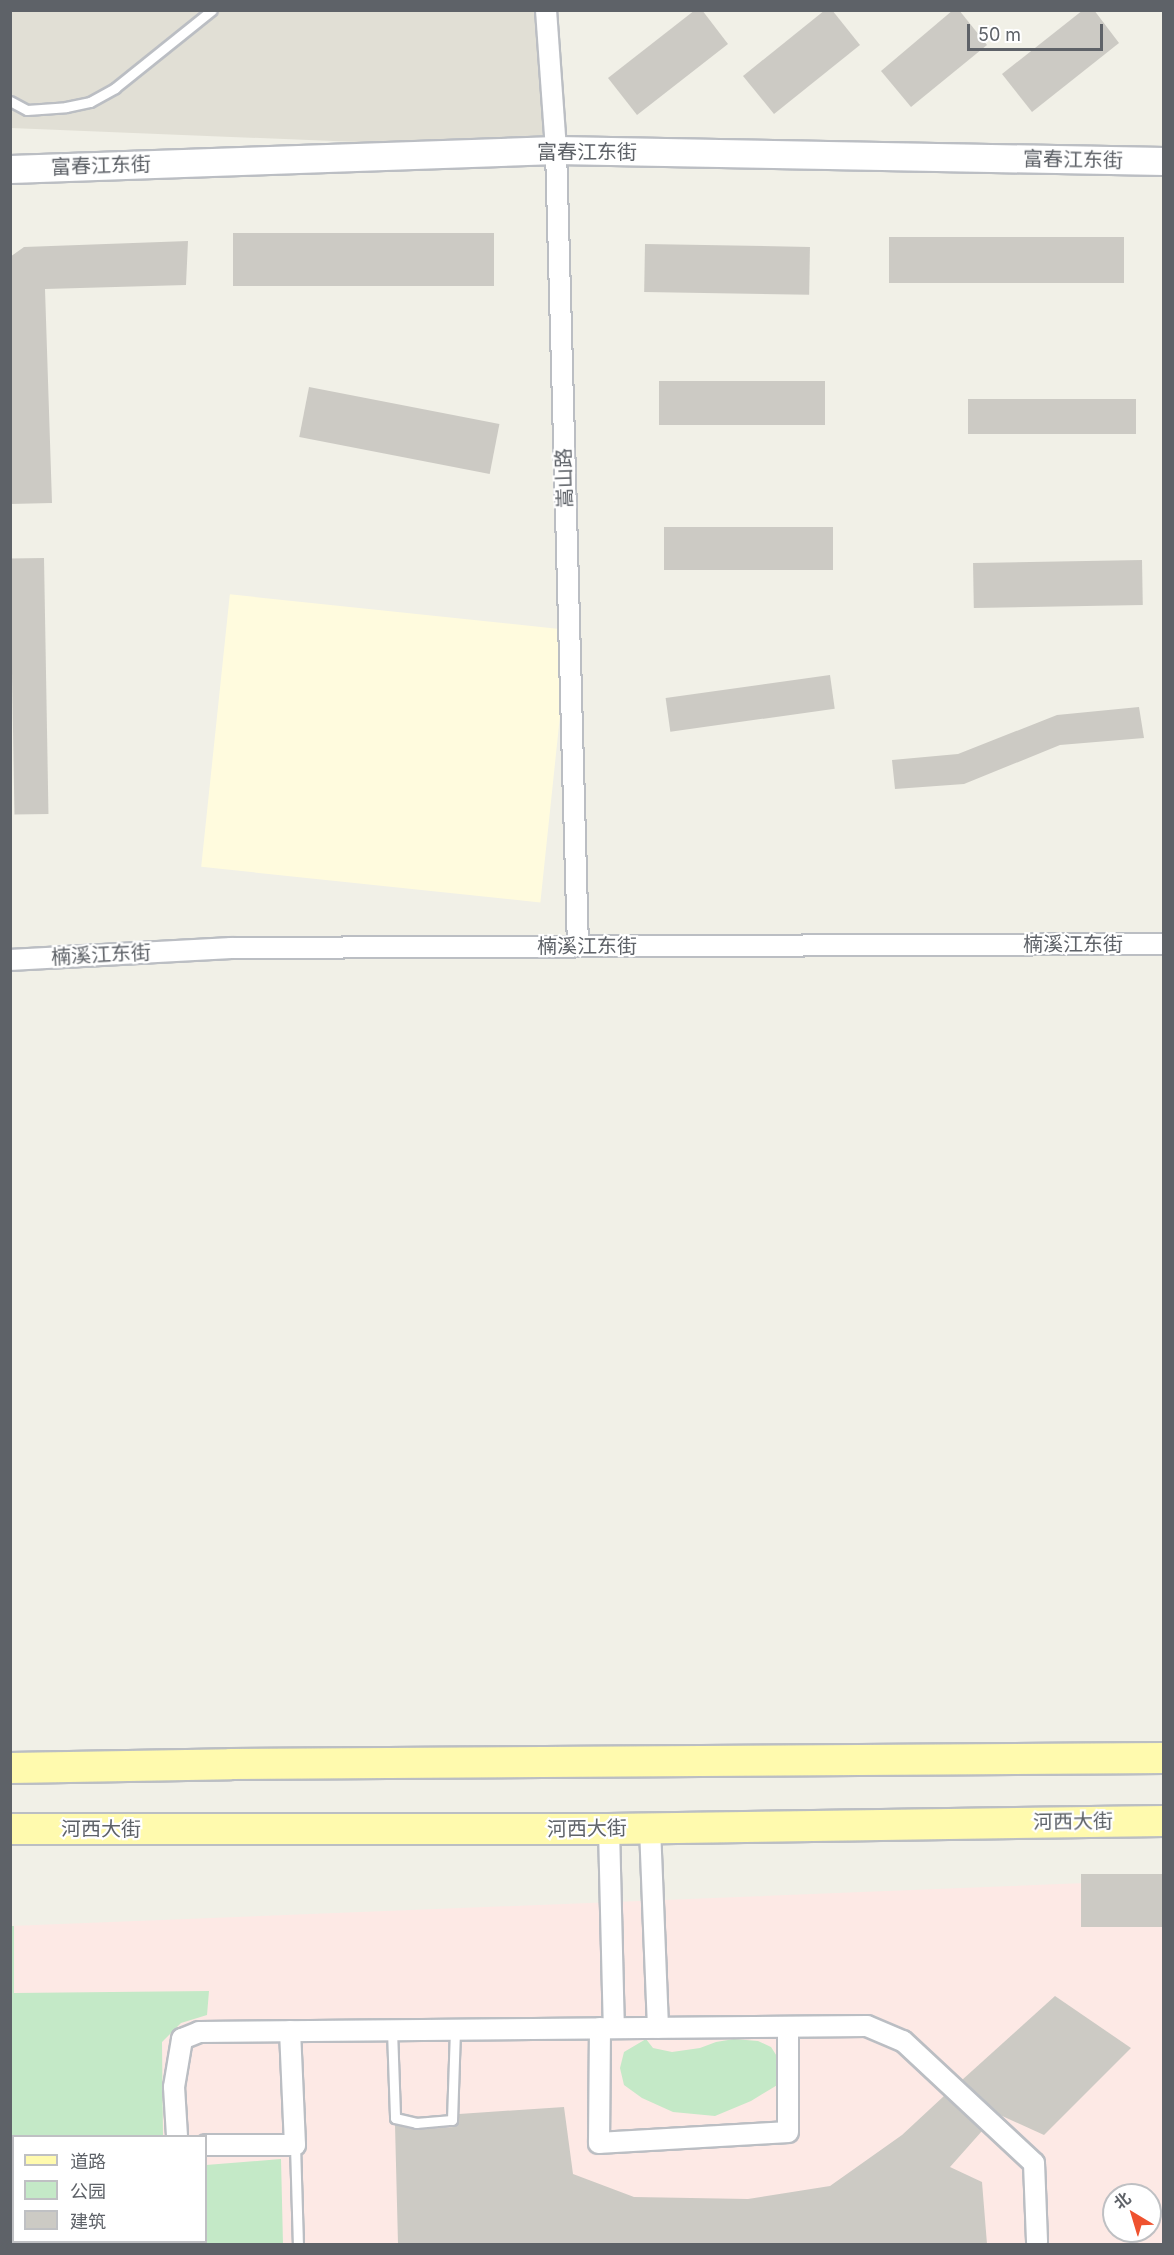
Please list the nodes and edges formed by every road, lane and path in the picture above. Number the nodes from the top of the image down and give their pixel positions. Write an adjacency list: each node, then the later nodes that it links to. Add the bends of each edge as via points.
1 (212, 10): 3 (lane, via 115,88 90,102 27,110)
2 (546, 10): 4 (street, 嵩山路)
3 (10, 101)
4 (556, 150): 5 (street, 富春江东街); 6 (street, 富春江东街); 8 (street, 嵩山路)
5 (1164, 161)
6 (10, 169)
7 (1164, 944): 8 (street, 楠溪江东街)
8 (578, 946): 9 (street, 楠溪江东街, via 231,948)
9 (10, 960)
10 (1164, 1758): 11 (main road)
11 (10, 1768)
12 (1164, 1821): 13 (main road, 河西大街)
13 (650, 1828): 15 (main road, 河西大街); 18 (street)
14 (10, 1829): 15 (main road, 河西大街)
15 (609, 1829): 17 (street)
16 (788, 2027): 17 (street, via 788,2132 599,2143); 18 (street); 25 (street, via 867,2026 903,2041 1034,2163)
17 (607, 2028): 18 (street); 20 (street)
18 (658, 2028)
19 (392, 2030): 20 (street); 20 (lane, via 395,2118 416,2123 452,2120); 21 (street)
20 (455, 2030)
21 (290, 2031): 22 (street, via 199,2032 182,2039 174,2087); 24 (street)
22 (177, 2135)
23 (207, 2145): 24 (street)
24 (295, 2145): 26 (lane)
25 (1037, 2242)
26 (298, 2244)

